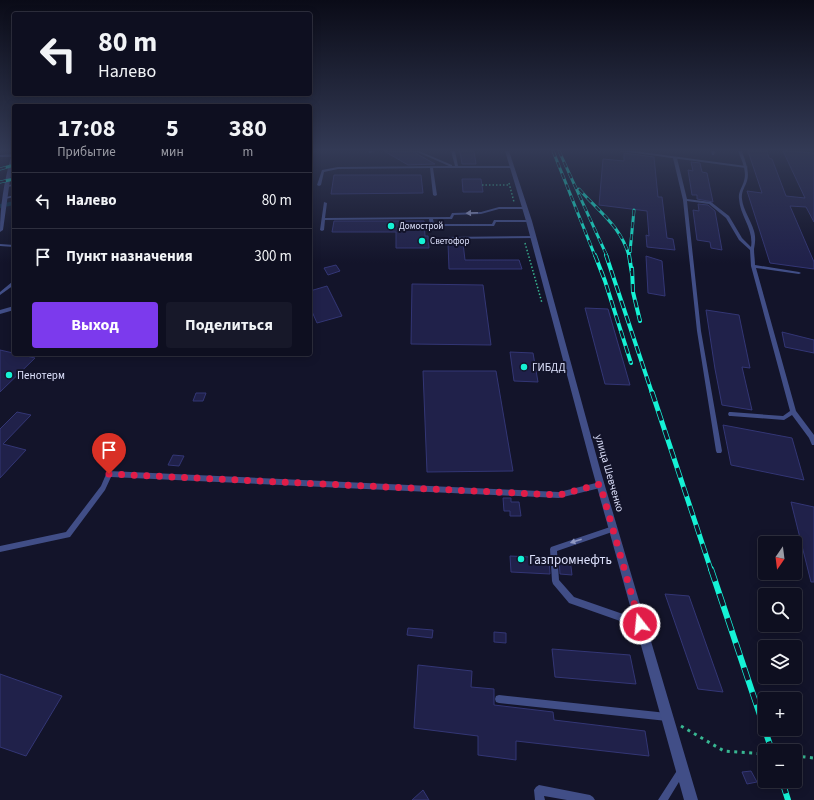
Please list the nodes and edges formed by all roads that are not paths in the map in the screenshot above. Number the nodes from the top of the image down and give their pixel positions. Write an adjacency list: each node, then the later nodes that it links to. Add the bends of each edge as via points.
1 (6, 188): 8 (street)
2 (434, 188): 6 (lane)
3 (519, 188): 11 (street, улица Шевченко)
4 (682, 188): 9 (lane)
5 (742, 188): 21 (lane, via 741,201 752,234)
6 (435, 195)
7 (12, 196): 8 (lane)
8 (5, 198): 15 (street)
9 (685, 200): 21 (lane, via 710,203 720,210 728,217 740,239); 31 (lane, via 699,331)
10 (325, 203): 13 (lane)
11 (525, 208): 12 (lane, one-way to 12, via 499,208 482,213 453,214 451,218); 14 (street, улица Шевченко)
12 (431, 218): 13 (lane); 14 (lane, via 432,225 492,225 495,221)
13 (324, 219): 16 (lane)
14 (529, 221): 17 (street, улица Шевченко)
15 (0, 230)
16 (322, 230)
17 (528, 237): 18 (lane); 32 (street, улица Шевченко)
18 (446, 238)
19 (0, 245): 20 (lane)
20 (12, 246)
21 (752, 250): 22 (lane)
22 (753, 266): 23 (lane); 28 (lane)
23 (799, 273)
24 (12, 285): 25 (lane)
25 (0, 294)
26 (12, 309): 27 (lane)
27 (0, 312)
28 (793, 412): 29 (lane, via 784,418); 30 (lane)
29 (731, 414)
30 (814, 443)
31 (719, 451)
32 (600, 484): 33 (street, улица Шевченко); 34 (lane, via 559,495 109,474 103,488 68,535)
33 (613, 529): 35 (street, улица Шевченко); 35 (lane, one-way to 35, via 552,549 556,581 572,600)
34 (0, 549)
35 (640, 624): 37 (street, улица Шевченко)
36 (499, 699): 37 (lane)
37 (667, 717): 38 (street, улица Шевченко)
38 (682, 770): 41 (lane); 42 (street, улица Шевченко)
39 (540, 800): 40 (lane, via 539,790)
40 (590, 800)
41 (663, 800)
42 (691, 800)

